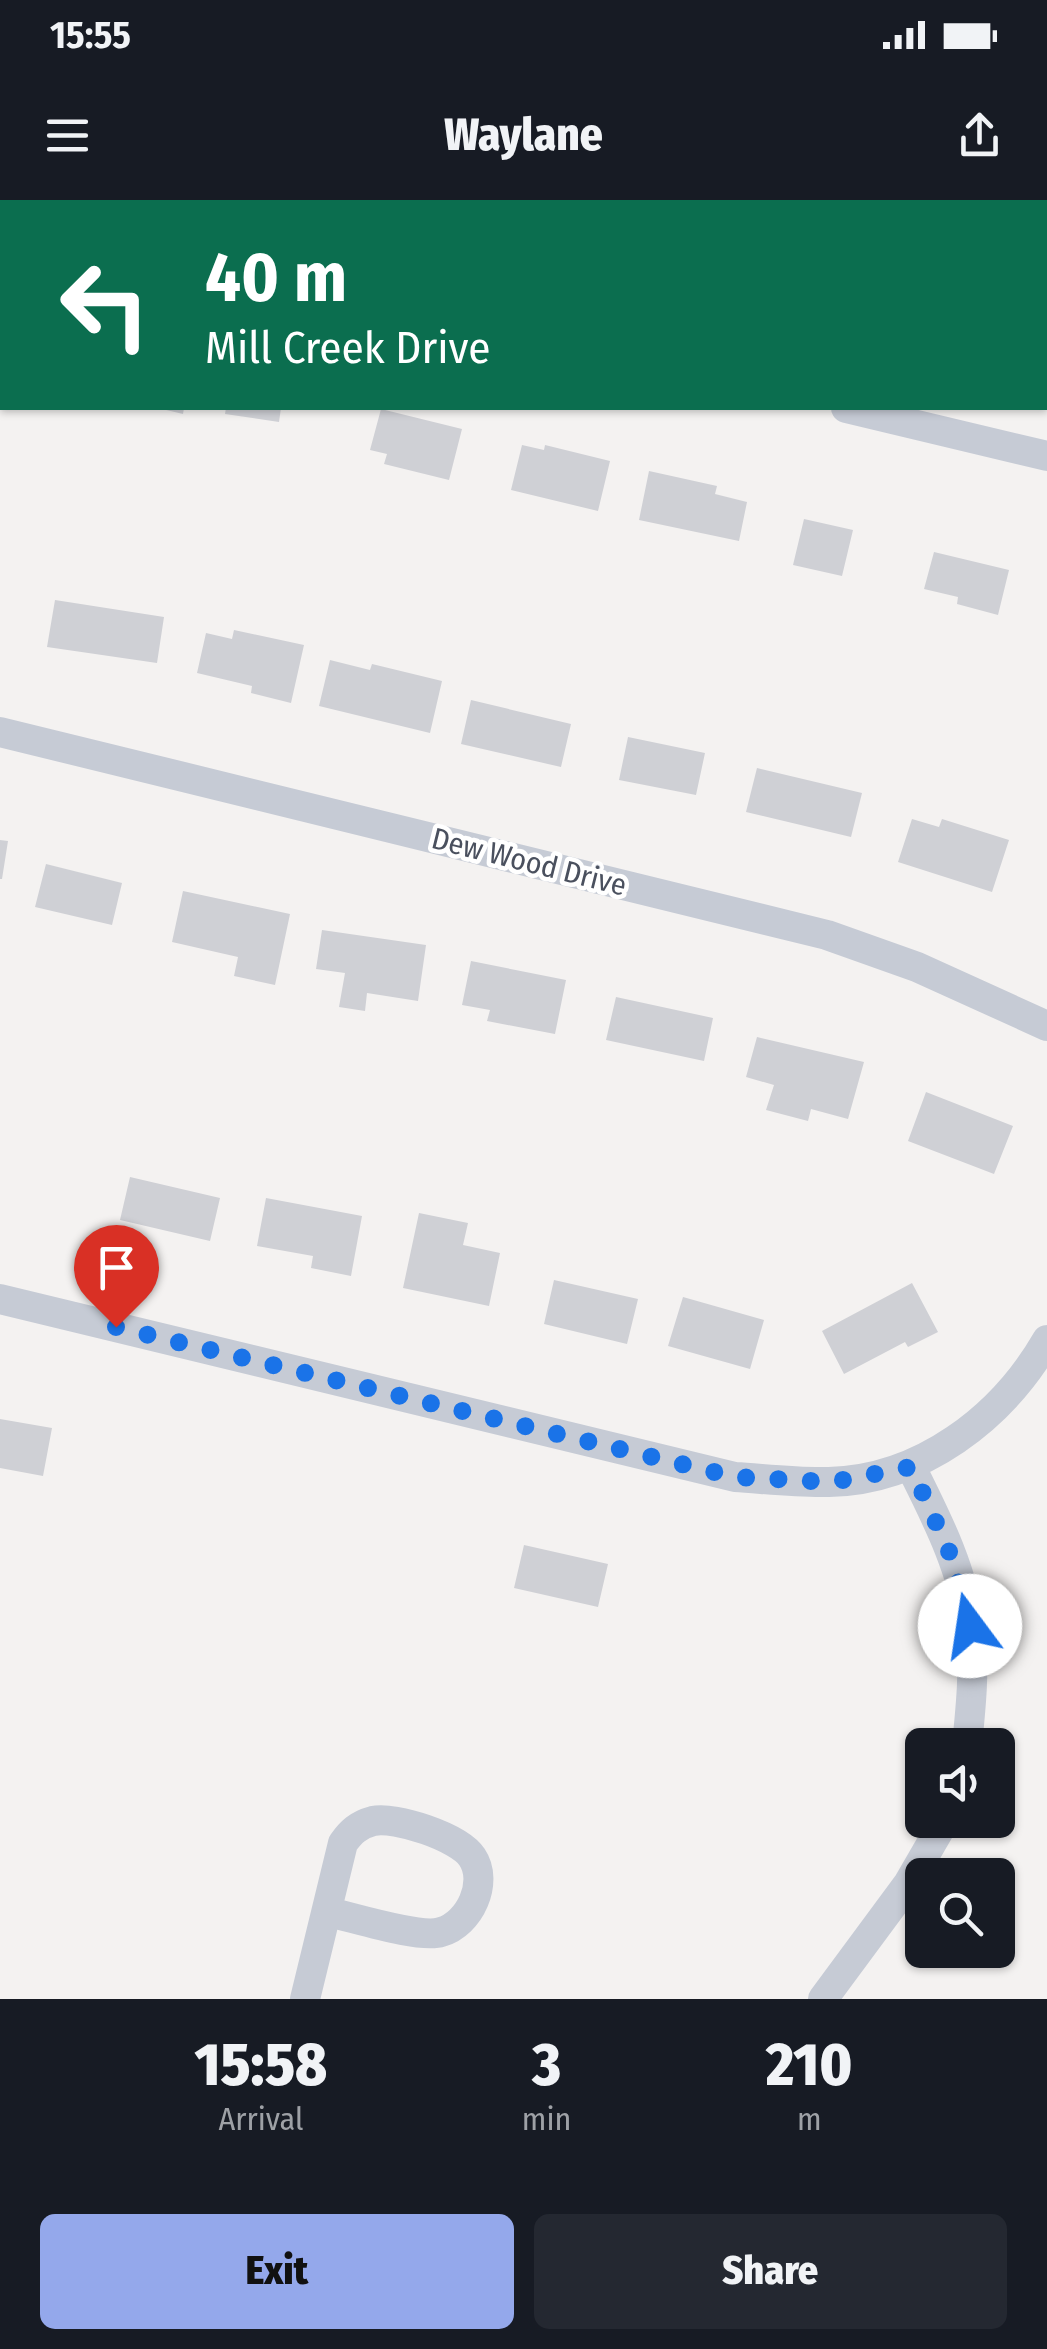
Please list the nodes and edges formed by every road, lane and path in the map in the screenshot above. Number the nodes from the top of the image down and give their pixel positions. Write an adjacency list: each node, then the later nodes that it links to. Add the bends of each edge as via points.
1 (854, 410): 2 (street)
2 (1047, 456)
3 (0, 732): 4 (street, Dew Wood Drive, via 827,936 916,967)
4 (1047, 1026)
5 (0, 1299): 7 (street, via 735,1477 832,1482)
6 (1047, 1340): 7 (street, via 979,1424)
7 (911, 1467): 8 (street, via 952,1558 970,1626)
8 (969, 1728)
9 (934, 1838): 12 (street)
10 (328, 1912): 10 (street, via 440,1933 473,1905 478,1875 458,1844 433,1831 376,1820 354,1828 343,1843); 11 (street)
11 (305, 1999)
12 (824, 1999)

